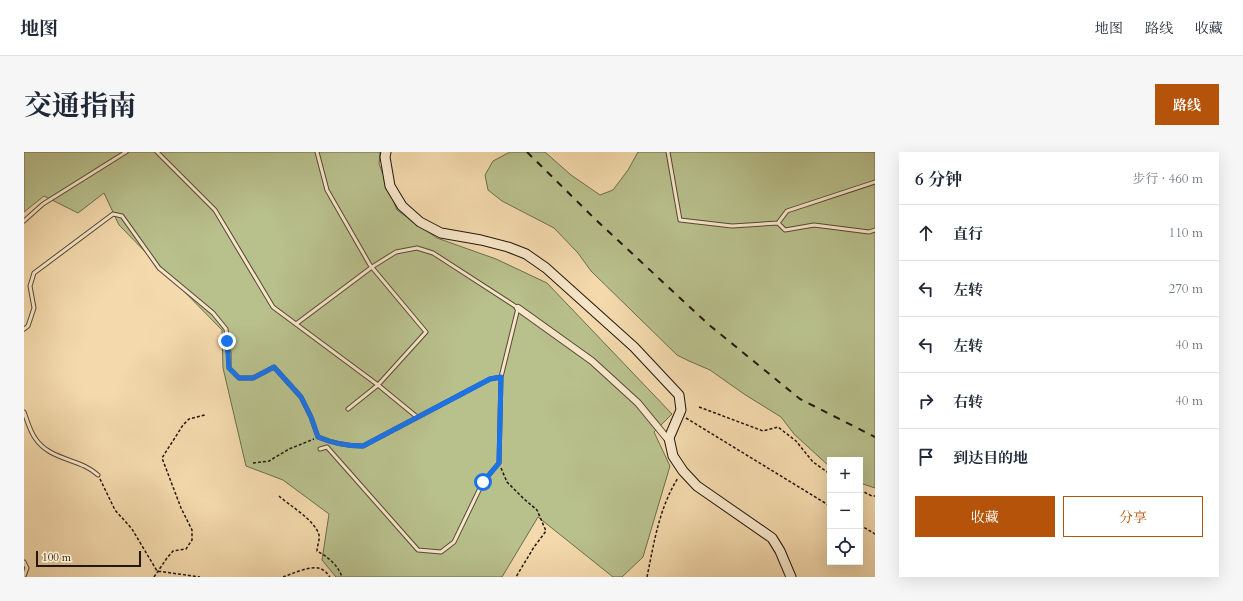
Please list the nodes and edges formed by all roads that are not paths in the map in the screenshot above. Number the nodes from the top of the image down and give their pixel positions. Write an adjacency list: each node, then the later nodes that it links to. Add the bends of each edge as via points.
1 (126, 152): 7 (lane, via 43,204)
2 (157, 152): 12 (lane, via 215,210 273,307)
3 (317, 152): 10 (lane, via 327,190)
4 (386, 152): 19 (street, via 390,186 402,206 420,222 441,233 481,240 526,254 546,268 634,347 679,395 681,410 669,438)
5 (668, 152): 8 (lane, via 680,220 732,226)
6 (875, 182): 8 (lane, via 787,211)
7 (24, 221)
8 (778, 223): 9 (lane, via 785,230 814,225 869,232)
9 (875, 230)
10 (372, 267): 11 (lane, via 396,252 417,248 433,253); 12 (lane); 15 (lane, via 426,332)
11 (518, 308): 14 (lane); 19 (street, via 592,361 638,403)
12 (296, 324): 15 (lane)
13 (24, 329): 18 (lane, via 28,326 34,308 30,286 34,273 113,214 122,216 159,268 213,313 226,329 229,368 239,378 253,378 274,367 301,397 318,437 363,446)
14 (501, 377): 18 (lane, via 490,379); 20 (lane, via 499,463 483,482 454,542 441,552 418,550 327,447)
15 (378, 385): 16 (lane); 18 (lane)
16 (348, 409)
17 (24, 412): 21 (lane, via 35,438 46,450 90,468)
18 (417, 417)
19 (670, 442): 24 (street, via 673,456 697,486 772,538)
20 (320, 449)
21 (98, 475)
22 (24, 562): 23 (lane, via 27,568)
23 (24, 576)
24 (791, 577)

